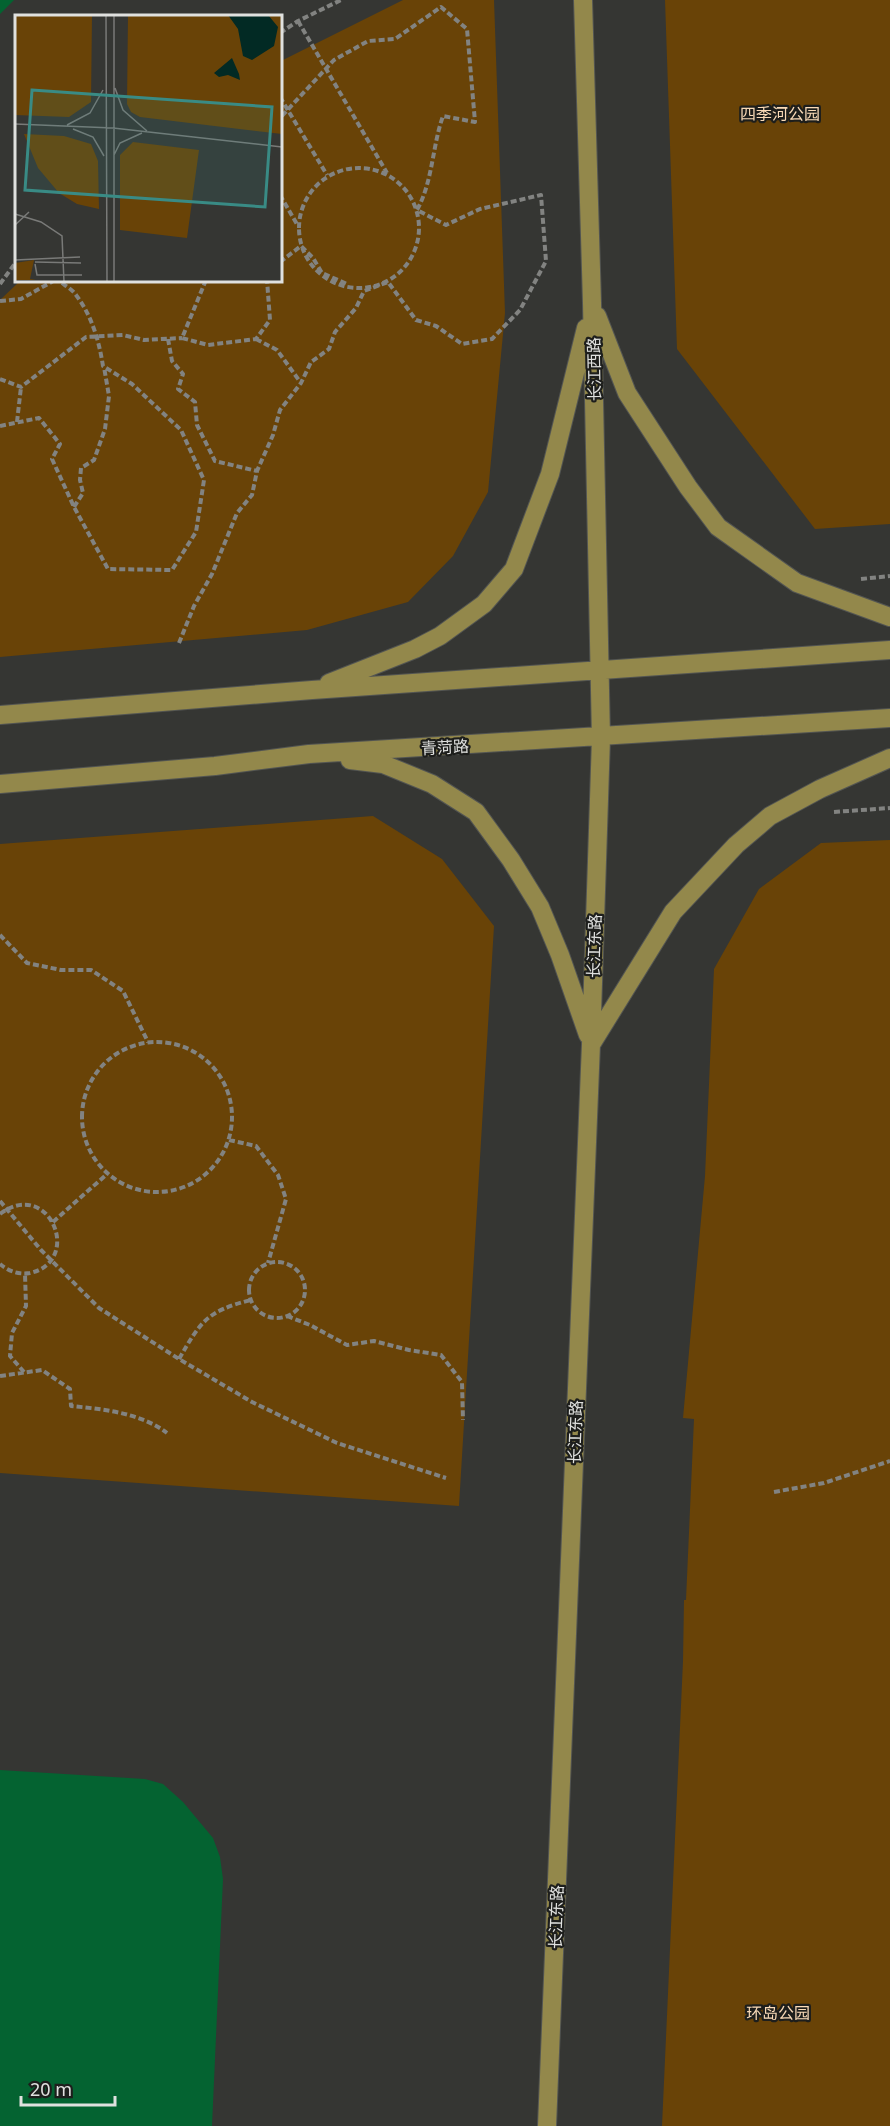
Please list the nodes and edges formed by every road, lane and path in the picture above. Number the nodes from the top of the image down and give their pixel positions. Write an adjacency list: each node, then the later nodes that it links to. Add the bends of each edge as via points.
1 (341, 0): 3 (path)
2 (583, 0): 26 (main road, 长江西路)
3 (298, 21): 4 (path); 5 (path)
4 (282, 32)
5 (326, 69): 7 (path); 9 (path); 12 (path, via 334,60 368,41 395,39 441,7 467,29 475,122 443,117 435,137 426,194)
6 (282, 100): 7 (path)
7 (288, 110): 8 (path); 10 (path)
8 (282, 116)
9 (387, 173): 10 (path, via 367,167 346,168); 12 (path, via 411,195)
10 (327, 176): 13 (path, via 312,189)
11 (282, 198): 13 (path)
12 (417, 210): 21 (path, via 420,231 416,251 404,269); 21 (path, via 446,225 480,209 541,195 546,261 520,310 492,339 475,343 462,344 436,326 416,320)
13 (298, 226): 14 (path)
14 (301, 246): 15 (path); 23 (path, via 322,273)
15 (282, 260)
16 (15, 263): 22 (path)
17 (52, 282): 25 (path, via 21,299)
18 (59, 282): 27 (path, via 75,294)
19 (205, 282): 28 (path)
20 (267, 282): 30 (path, via 270,320)
21 (388, 282): 23 (path); 24 (path)
22 (0, 284)
23 (356, 288): 24 (path)
24 (364, 291): 33 (path, via 356,308 335,332 329,349 311,362)
25 (0, 301)
26 (592, 303): 39 (main road, via 627,393 718,527 797,583); 42 (main road, 长江西路); 43 (main road, via 550,474 514,569 484,604 440,636)
27 (98, 338): 29 (path, via 123,335 144,340); 31 (path); 34 (path, via 86,337)
28 (182, 338): 29 (path); 30 (path, via 208,345)
29 (168, 339): 37 (path, via 172,361 183,374 178,388 195,402 197,425 215,461)
30 (256, 339): 33 (path, via 277,350)
31 (104, 366): 38 (path, via 109,396 105,429 94,459 81,468 83,493); 38 (path, via 132,384 181,430 204,480 196,532 172,570 108,569)
32 (0, 379): 34 (path)
33 (301, 383): 37 (path, via 280,410)
34 (21, 387): 35 (path)
35 (17, 423): 36 (path); 38 (path, via 39,418 60,444 52,459)
36 (0, 426)
37 (257, 471): 40 (path, via 252,495 237,513)
38 (74, 507)
39 (890, 617)
40 (179, 643)
41 (890, 650): 42 (main road)
42 (599, 669): 43 (main road); 46 (main road, 长江西路)
43 (312, 690): 44 (main road)
44 (0, 715)
45 (890, 718): 46 (main road, 青菏路)
46 (601, 738): 47 (main road, 青菏路); 52 (main road, 长江东路)
47 (309, 754): 49 (main road, 青菏路); 52 (main road, via 383,764 432,784 476,812 512,860 540,907)
48 (890, 758): 52 (main road, via 770,816 736,845 673,912)
49 (0, 784)
50 (0, 935): 51 (path, via 27,963 61,970 91,970 123,991)
51 (148, 1042): 53 (path, via 173,1044 196,1053 215,1069 229,1099); 54 (path, via 124,1049 104,1063 90,1083 82,1106 83,1131 91,1154)
52 (591, 1044): 73 (main road, 长江东路)
53 (229, 1140): 54 (path, via 217,1163 199,1180 176,1190 151,1193 127,1187); 60 (path, via 256,1146 278,1175 286,1199)
54 (106, 1174): 58 (path)
55 (0, 1200): 56 (path)
56 (7, 1209): 57 (path); 58 (path, via 16,1205 37,1207); 59 (path)
57 (0, 1214)
58 (53, 1222): 59 (path, via 58,1244)
59 (50, 1260): 62 (path); 65 (path, via 99,1308)
60 (268, 1263): 63 (path, via 254,1274 249,1291); 64 (path, via 286,1264 301,1276 301,1304)
61 (0, 1264): 62 (path)
62 (25, 1274): 66 (path, via 26,1306 12,1333 10,1356)
63 (251, 1300): 64 (path, via 270,1317); 65 (path, via 224,1306 199,1325)
64 (287, 1316): 68 (path, via 347,1345 374,1341 441,1355 462,1382)
65 (179, 1359): 71 (path, via 252,1402 337,1443)
66 (24, 1372): 67 (path); 69 (path, via 42,1370 70,1389 71,1406 105,1410 156,1425)
67 (0, 1376)
68 (463, 1420)
69 (167, 1433)
70 (890, 1461): 72 (path, via 824,1484)
71 (446, 1478)
72 (774, 1492)
73 (547, 2126)

